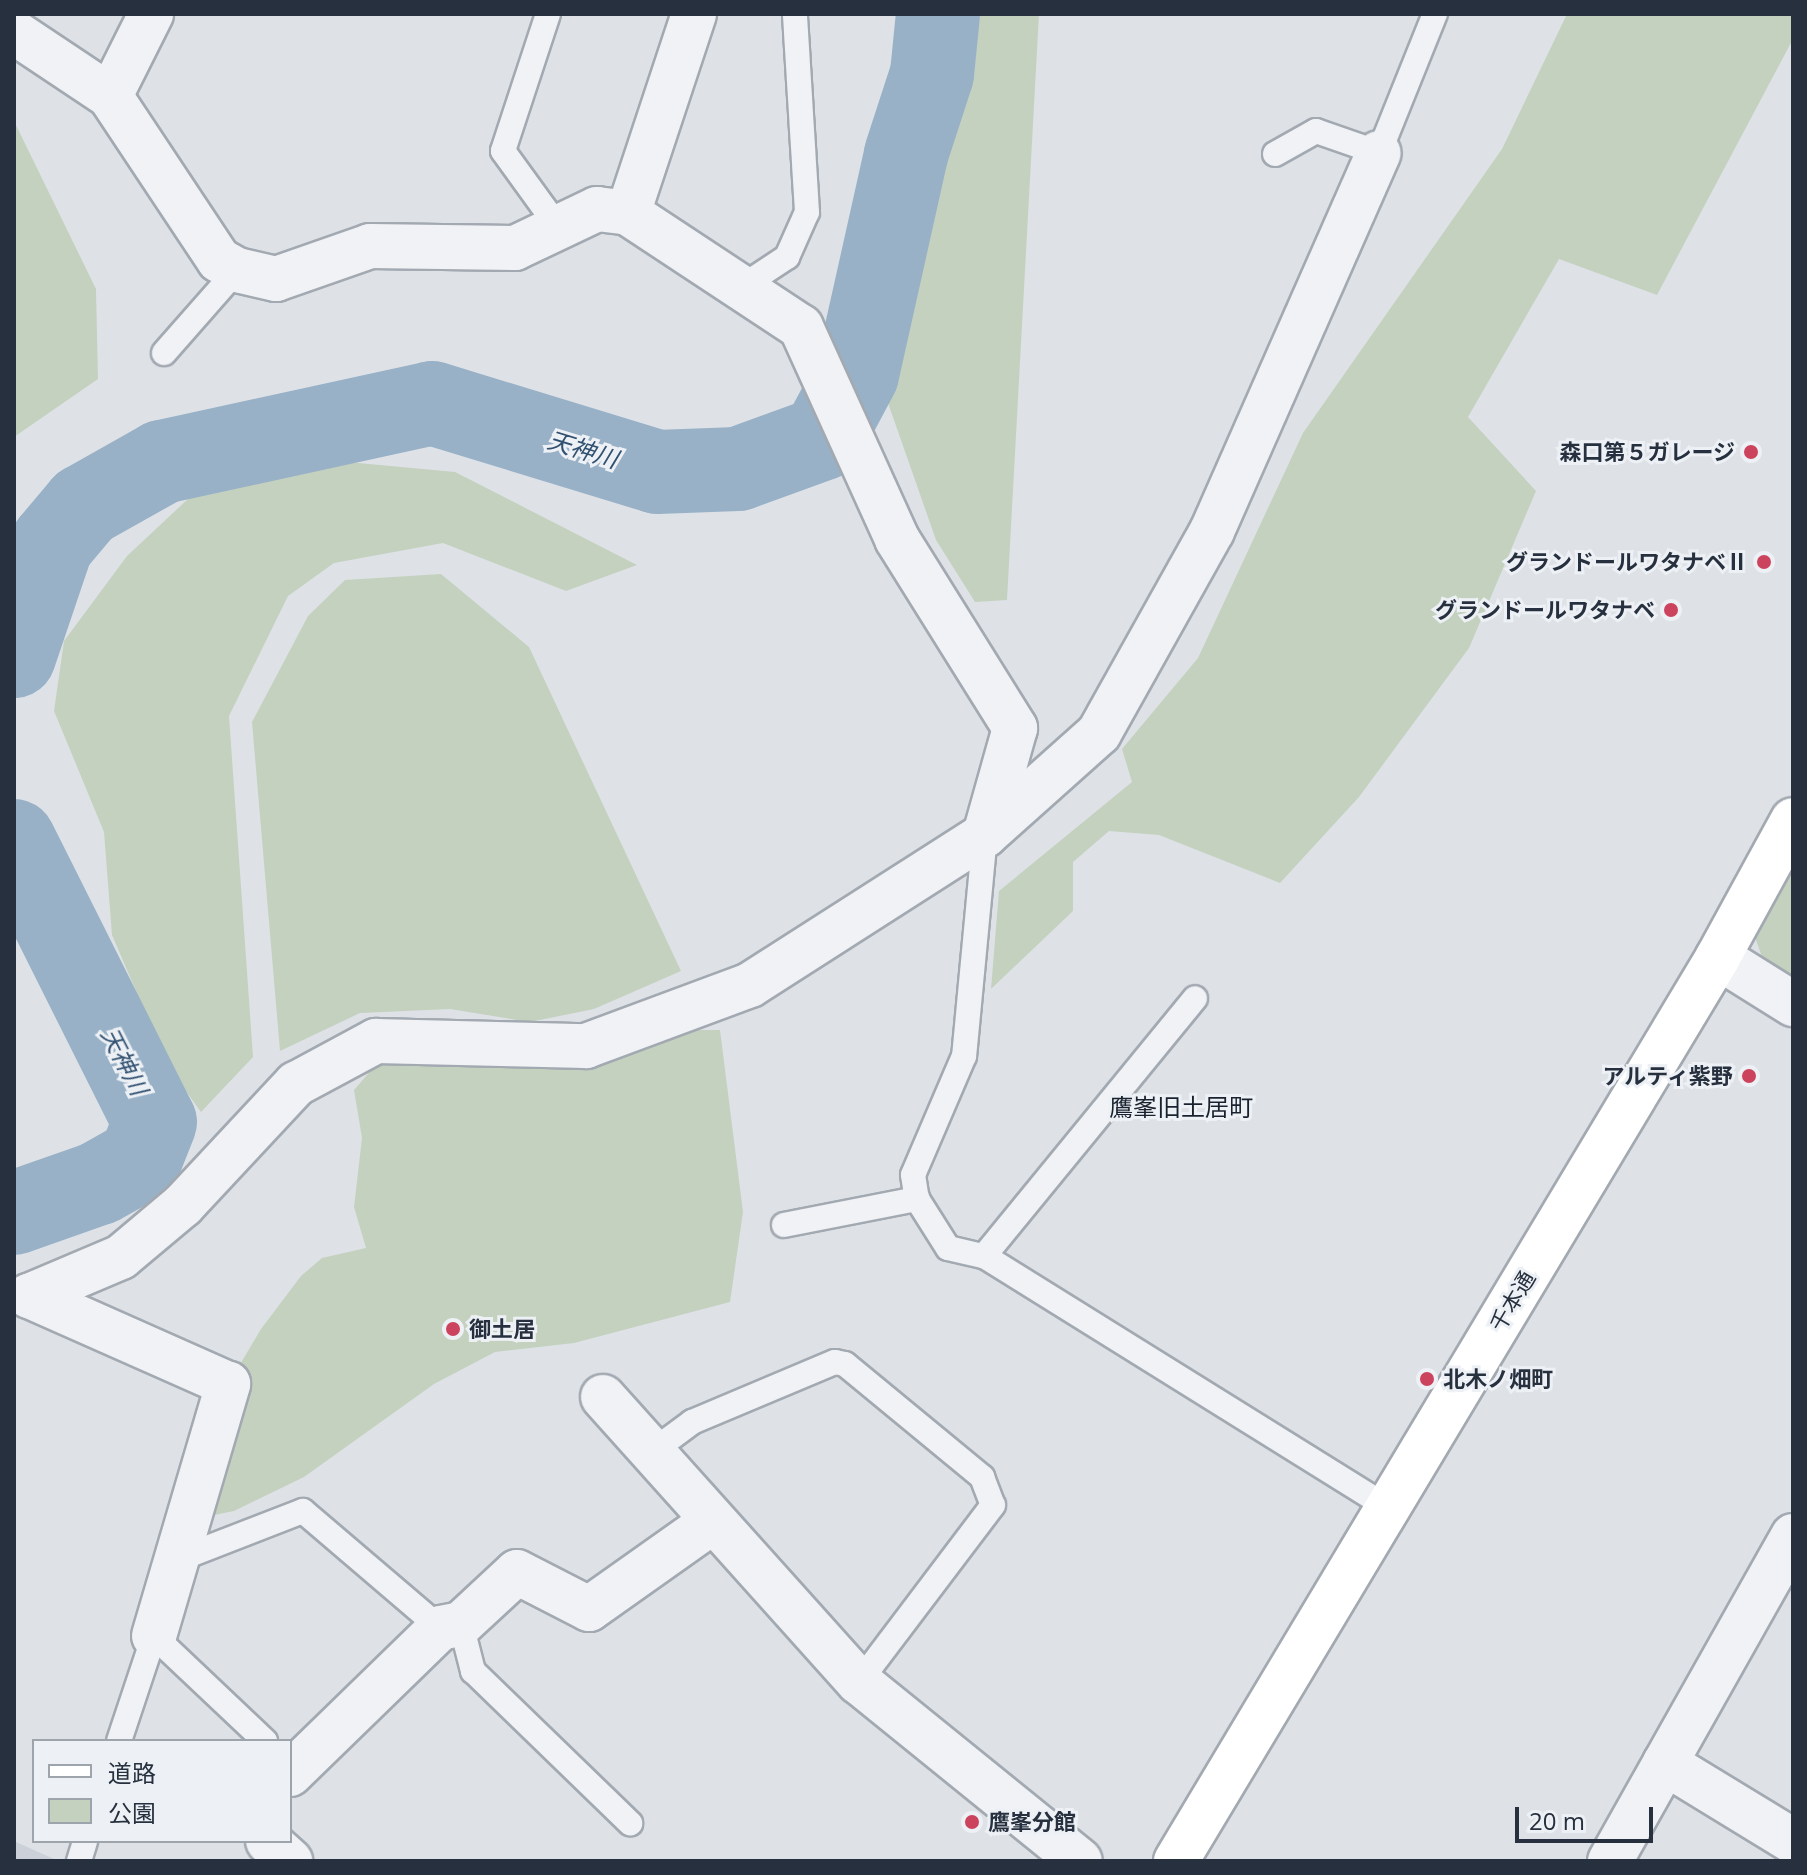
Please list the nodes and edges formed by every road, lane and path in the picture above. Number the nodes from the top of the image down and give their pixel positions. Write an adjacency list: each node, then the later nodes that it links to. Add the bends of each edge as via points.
1 (151, 14): 7 (street)
2 (548, 14): 11 (lane, via 503,151)
3 (694, 14): 10 (street)
4 (795, 14): 13 (lane, via 807,212 787,257)
5 (1435, 14): 8 (lane)
6 (14, 32): 7 (street)
7 (110, 96): 12 (street, via 219,260)
8 (1379, 153): 9 (lane, via 1316,131); 16 (street, via 1212,531 1099,733)
9 (1275, 154)
10 (628, 213): 11 (street, via 597,209); 13 (street)
11 (558, 227): 12 (street, via 515,248 370,246 276,279)
12 (237, 270): 14 (lane)
13 (743, 286): 16 (street, via 801,327 897,539 1015,728)
14 (164, 353)
15 (1793, 820): 17 (main road, 千本通)
16 (985, 835): 20 (lane, via 964,1056 913,1175); 23 (street, via 750,985 586,1046 376,1041 296,1084 183,1205 121,1257)
17 (1718, 957): 19 (street); 26 (main road, 千本通)
18 (1195, 998): 22 (lane)
19 (1793, 1004)
20 (917, 1199): 21 (lane); 22 (lane, via 948,1248)
21 (784, 1225)
22 (984, 1256): 26 (lane)
23 (22, 1305): 29 (street, via 228,1384)
24 (603, 1397): 25 (street)
25 (653, 1451): 27 (street); 32 (lane, via 692,1422 835,1362 845,1364 982,1477 993,1505)
26 (1388, 1507): 42 (main road, 千本通)
27 (712, 1522): 30 (street, via 589,1609 517,1572); 32 (street)
28 (1793, 1536): 36 (street)
29 (179, 1559): 30 (lane, via 303,1511); 31 (street)
30 (451, 1626): 35 (street); 37 (lane, via 473,1671)
31 (154, 1636): 33 (lane); 34 (lane)
32 (859, 1682): 41 (street)
33 (120, 1739)
34 (261, 1739)
35 (292, 1756)
36 (1665, 1763): 38 (street); 43 (street)
37 (630, 1823)
38 (1793, 1841)
39 (270, 1843): 40 (street)
40 (290, 1861)
41 (1080, 1861)
42 (1176, 1861)
43 (1610, 1861)

